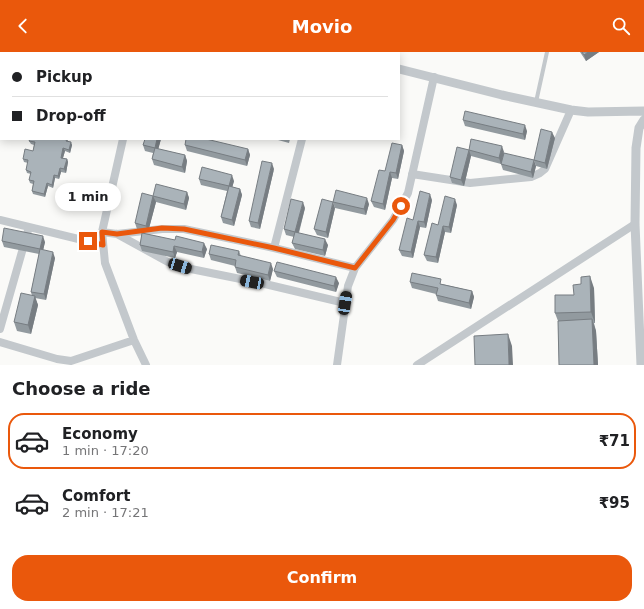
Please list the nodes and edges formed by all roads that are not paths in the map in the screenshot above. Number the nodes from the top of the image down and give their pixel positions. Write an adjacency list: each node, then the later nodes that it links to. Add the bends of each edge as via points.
1 (547, 52): 4 (lane)
2 (400, 69): 3 (street)
3 (434, 77): 4 (street); 10 (street)
4 (536, 102): 5 (street)
5 (571, 110): 6 (street); 10 (street, via 545,169 531,177 470,183)
6 (644, 112)
7 (644, 120): 12 (street, via 639,128 636,148)
8 (123, 140): 14 (street)
9 (302, 140): 17 (street)
10 (412, 174): 18 (street, via 408,193 393,220)
11 (0, 220): 13 (street)
12 (635, 224): 20 (street); 27 (street)
13 (29, 227): 16 (street); 21 (street)
14 (102, 232): 15 (street); 16 (street)
15 (117, 234): 17 (street, via 162,228 184,229); 19 (street, via 168,262 191,269)
16 (103, 245): 22 (street, via 105,263)
17 (274, 248): 18 (street)
18 (355, 268): 19 (street)
19 (345, 303): 26 (street)
20 (642, 325): 28 (street)
21 (0, 329)
22 (134, 340): 24 (street, via 71,361); 25 (street)
23 (0, 342): 24 (street)
24 (58, 362)
25 (146, 365)
26 (337, 365)
27 (417, 365)
28 (641, 365)

